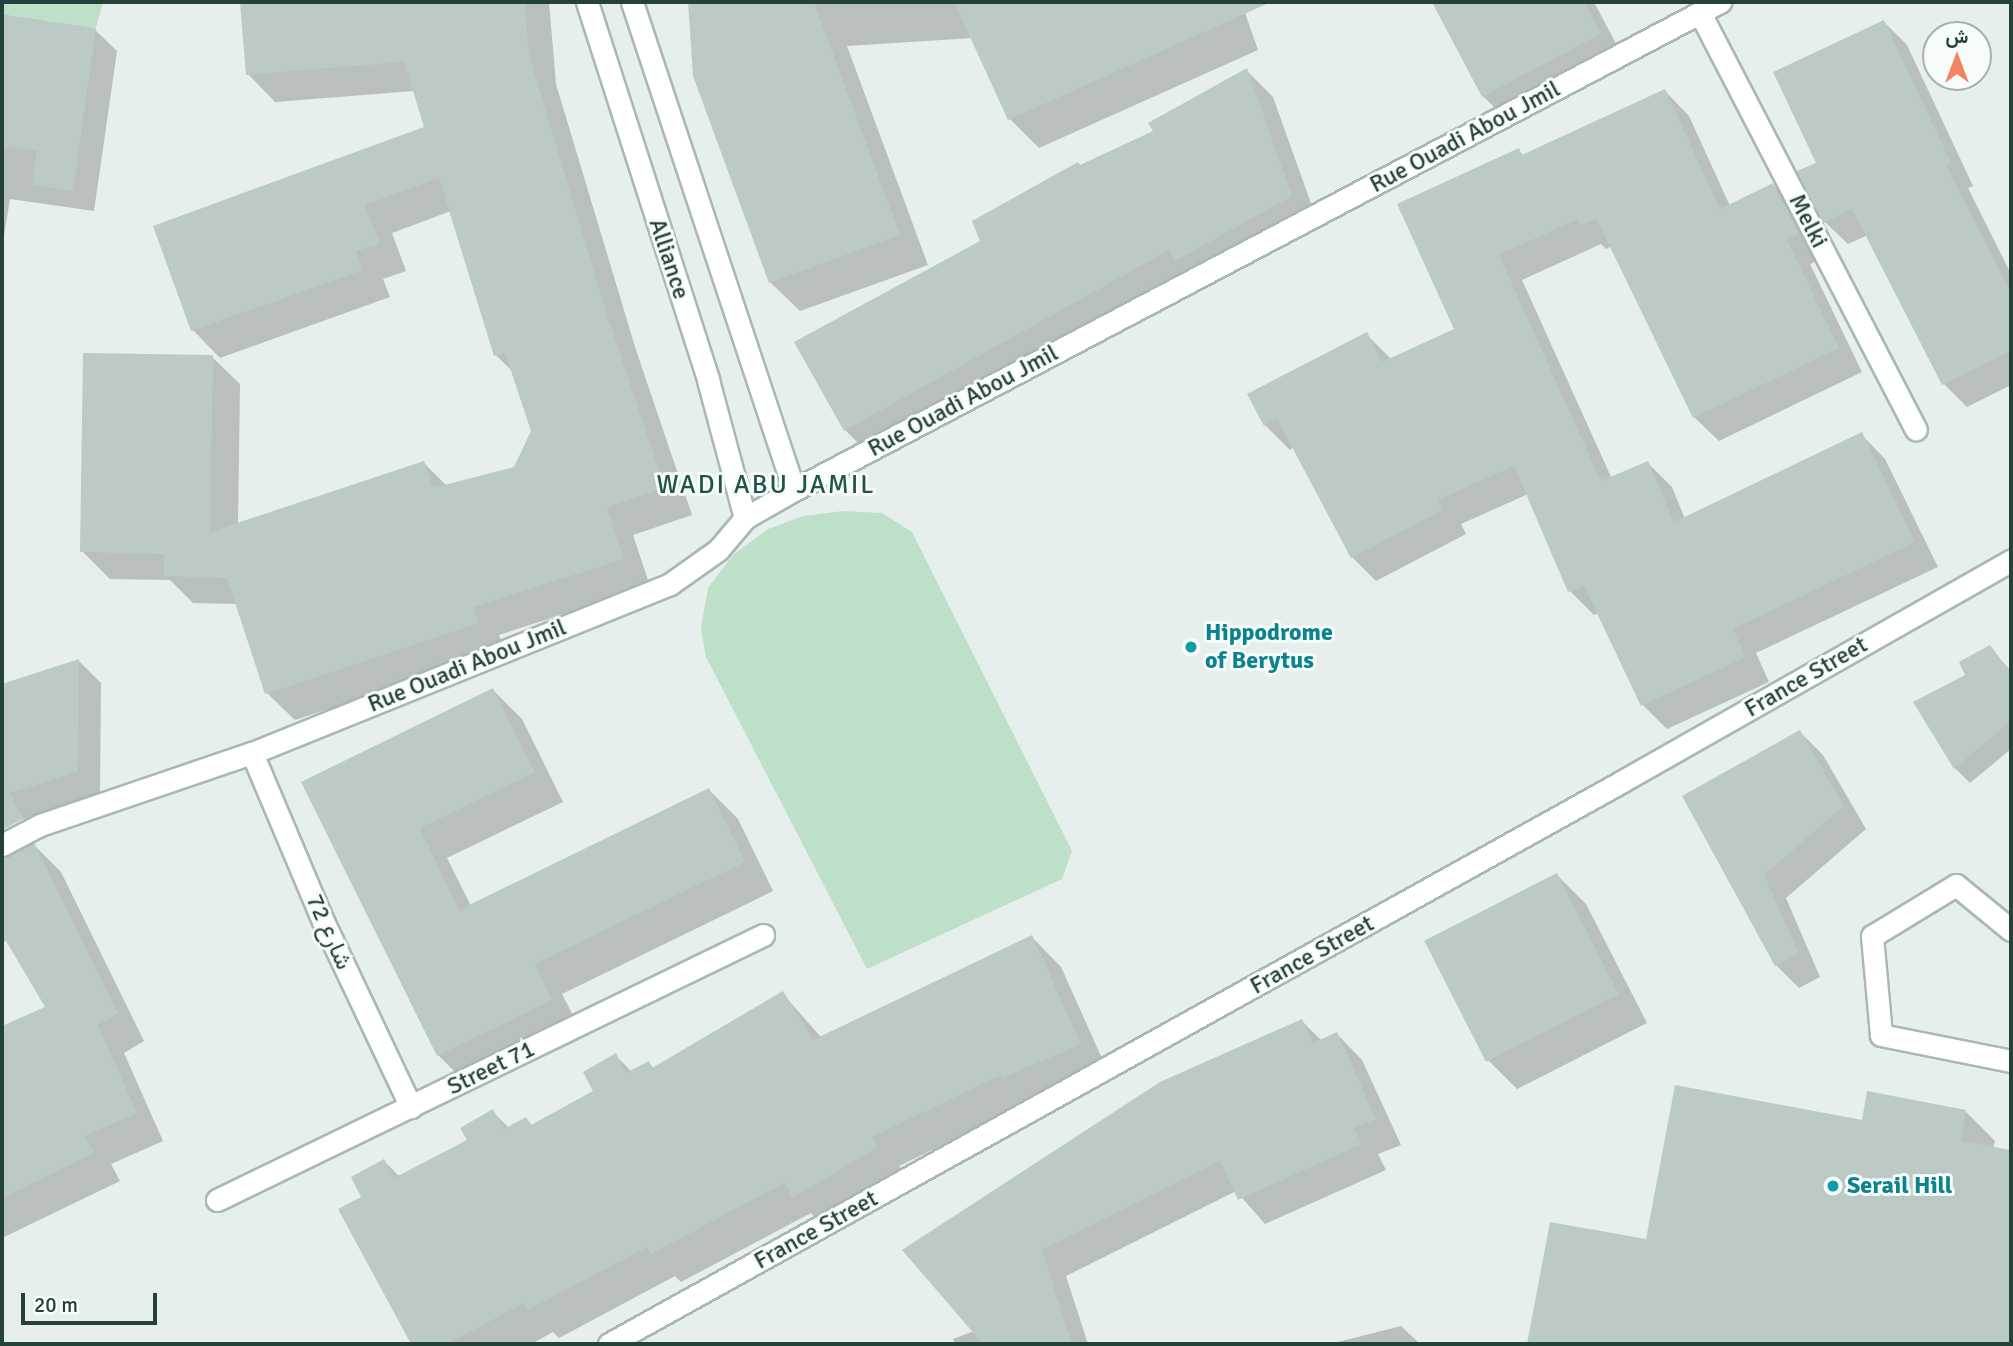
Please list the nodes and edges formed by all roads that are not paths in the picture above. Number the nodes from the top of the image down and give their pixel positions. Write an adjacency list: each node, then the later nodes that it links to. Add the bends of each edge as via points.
1 (587, 2): 7 (street, Alliance, via 708,380)
2 (632, 2): 6 (street, Alliance)
3 (1720, 2): 4 (street, Rue Ouadi Abou Jmil)
4 (1700, 13): 5 (street, Melki); 6 (street, Rue Ouadi Abou Jmil)
5 (1916, 429)
6 (794, 490): 7 (street, Rue Ouadi Abou Jmil)
7 (746, 518): 9 (street, Rue Ouadi Abou Jmil, via 718,550 670,584)
8 (2011, 559): 16 (street, France Street, via 1609,789)
9 (252, 754): 10 (street, Rue Ouadi Abou Jmil, via 40,825); 14 (street, شارع 72, via 323,921)
10 (2, 845)
11 (2011, 930): 13 (street, via 1956,885 1872,936 1881,1034)
12 (763, 934): 14 (street, Street 71)
13 (2011, 1060)
14 (411, 1107): 15 (street, Street 71)
15 (217, 1200)
16 (609, 1344)

